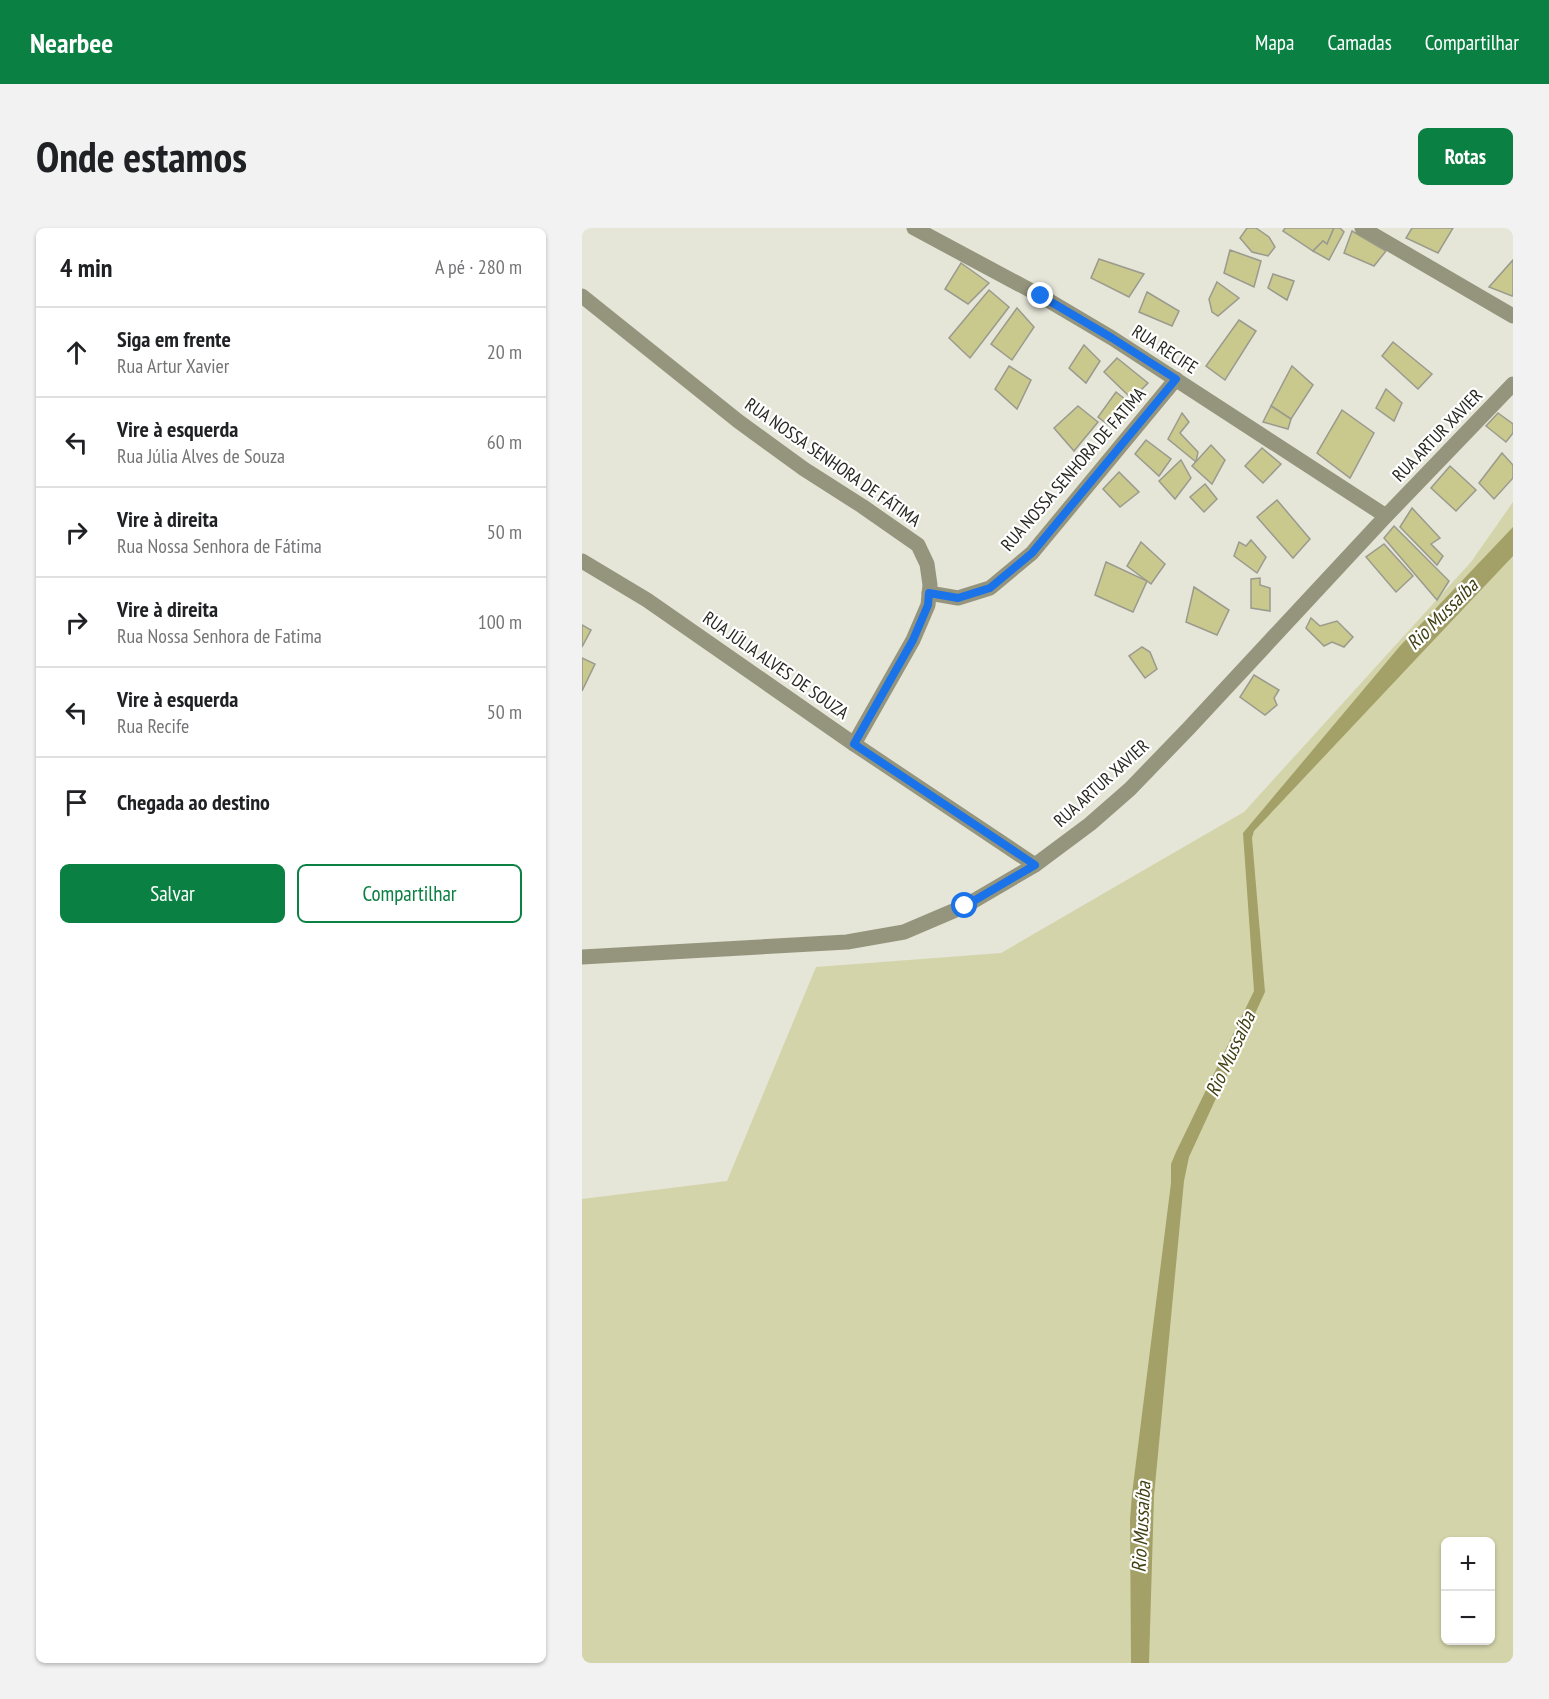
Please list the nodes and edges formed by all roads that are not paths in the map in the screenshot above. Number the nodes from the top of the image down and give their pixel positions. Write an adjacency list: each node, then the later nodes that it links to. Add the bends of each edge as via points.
1 (914, 228): 5 (street, RUA RECIFE, via 1041,296)
2 (1362, 228): 4 (street)
3 (582, 296): 9 (street, RUA NOSSA SENHORA DE FÁTIMA, via 748,428 918,545 927,564)
4 (1513, 316)
5 (1176, 379): 7 (street, RUA RECIFE); 9 (street, RUA NOSSA SENHORA DE FATIMA, via 1032,553 990,588 958,598)
6 (1513, 384): 7 (street, RUA ARTUR XAVIER)
7 (1386, 516): 11 (street, RUA ARTUR XAVIER, via 1130,789)
8 (582, 561): 10 (street, RUA JÚLIA ALVES DE SOUZA, via 705,639)
9 (929, 593): 10 (street, RUA NOSSA SENHORA DE FÁTIMA, via 913,640)
10 (854, 744): 11 (street, RUA JÚLIA ALVES DE SOUZA)
11 (1035, 865): 12 (street, RUA ARTUR XAVIER, via 965,906 904,932 847,942)
12 (582, 957)

